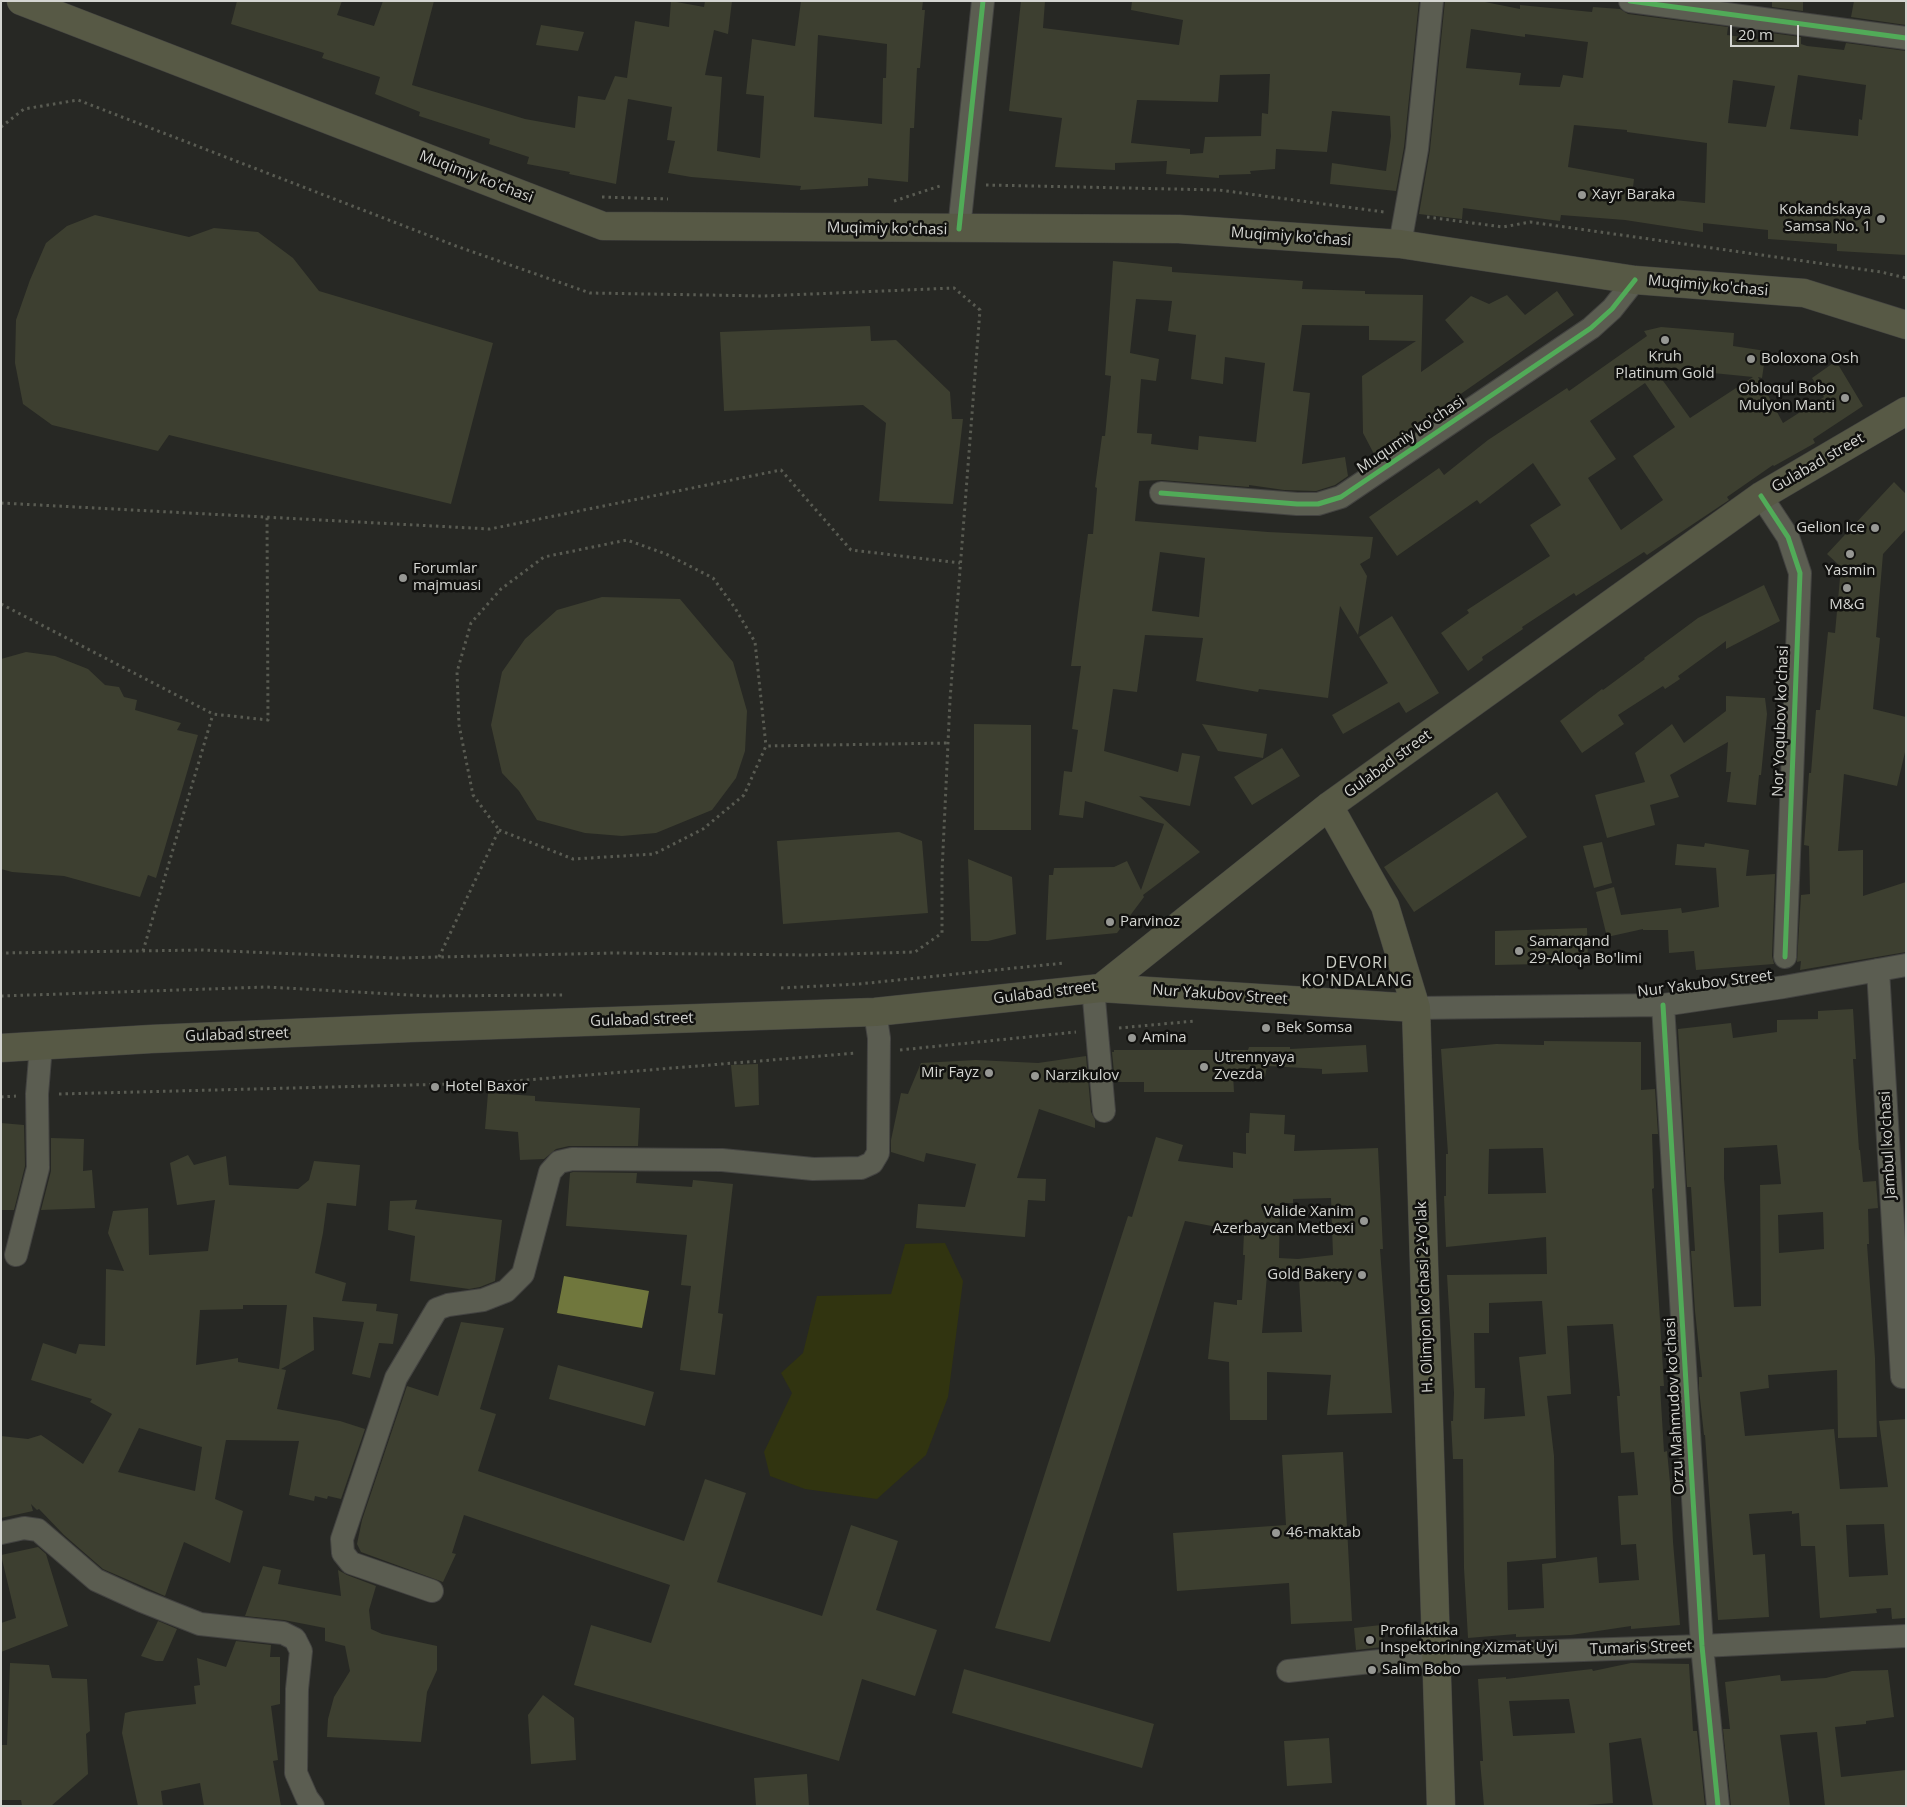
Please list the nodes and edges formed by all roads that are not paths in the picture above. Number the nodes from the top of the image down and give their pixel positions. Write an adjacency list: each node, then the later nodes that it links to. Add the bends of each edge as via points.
1 (21, 1): 6 (main road, Muqimiy ko'chasi, via 603,226)
2 (984, 1): 6 (street)
3 (1432, 1): 7 (street, via 1418,148)
4 (1630, 1): 5 (street)
5 (1906, 38)
6 (959, 229): 7 (main road, Muqimiy ko'chasi, via 1180,229)
7 (1400, 244): 8 (main road, Muqimiy ko'chasi)
8 (1634, 280): 9 (main road, Muqimiy ko'chasi, via 1804,294); 11 (street, Muqumiy ko'chasi, via 1612,309 1592,328 1341,497 1318,504 1297,504)
9 (1906, 325)
10 (1906, 411): 12 (main road, Gulabad street)
11 (1161, 494)
12 (1762, 496): 13 (main road, Gulabad street); 14 (street, Nor Yoqubov ko'chasi, via 1788,537 1800,573)
13 (1329, 806): 17 (main road, Gulabad street); 19 (main road, H. Olimjon ko'chasi 2-Yo'lak, via 1385,906)
14 (1785, 957)
15 (1906, 965): 16 (street, Nur Yakubov Street)
16 (1878, 970): 18 (street, Nur Yakubov Street, via 1784,988); 25 (street, Jambul ko'chasi, via 1902,1377)
17 (1097, 988): 19 (main road, Nur Yakubov Street); 20 (main road, Gulabad street); 23 (street)
18 (1663, 1005): 19 (street, Nur Yakubov Street); 29 (street, Orzu Mahmudov ko'chasi)
19 (1416, 1008): 30 (main road, H. Olimjon ko'chasi 2-Yo'lak)
20 (875, 1012): 21 (main road, Gulabad street, via 161,1038); 27 (street, via 879,1038 878,1153 872,1164 860,1168 813,1169 722,1160 572,1159 558,1162 550,1172 523,1274 506,1291 483,1300 436,1309 396,1378 342,1539 343,1554 351,1564)
21 (41, 1046): 22 (main road, Gulabad street); 24 (street, via 36,1094 38,1168)
22 (1, 1048)
23 (1104, 1111)
24 (16, 1254)
25 (1906, 1377)
26 (1, 1533): 32 (street, via 24,1528 38,1530 96,1580 200,1624 283,1633 295,1639 300,1651 296,1773)
27 (432, 1591)
28 (1906, 1636): 29 (street, Tumaris Street)
29 (1702, 1646): 30 (street, Tumaris Street); 34 (street, Orzu Mahmudov ko'chasi)
30 (1435, 1655): 31 (street, Tumaris Street); 33 (main road, H. Olimjon ko'chasi 2-Yo'lak)
31 (1288, 1671)
32 (313, 1806)
33 (1441, 1806)
34 (1718, 1806)

